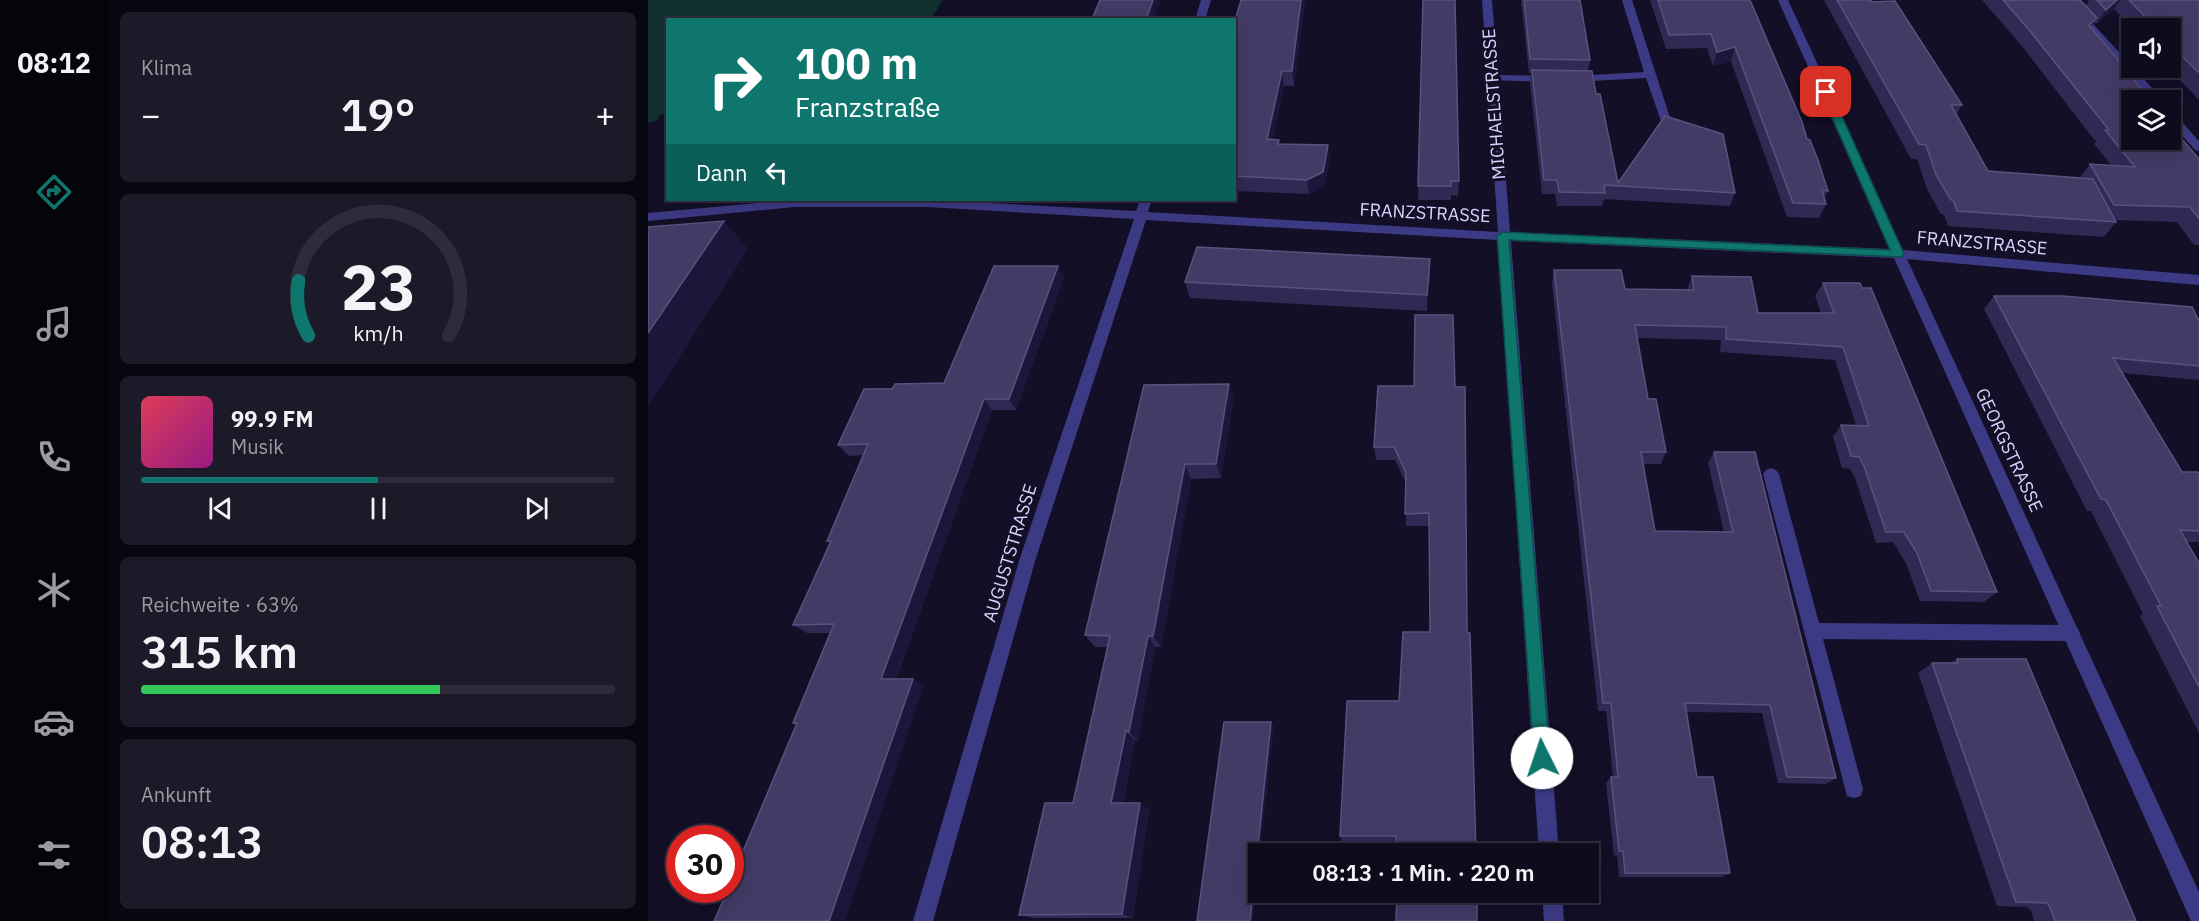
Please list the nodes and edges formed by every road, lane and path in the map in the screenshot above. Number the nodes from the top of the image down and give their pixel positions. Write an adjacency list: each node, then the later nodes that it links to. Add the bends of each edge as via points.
1 (1206, 0): 6 (street)
2 (1487, 0): 8 (street, MICHAELSTRASSE)
3 (1627, 0): 7 (street)
4 (1783, 0): 18 (street, GEORGSTRASSE)
5 (2066, 0): 9 (street)
6 (1201, 18)
7 (1650, 75): 8 (street, via 1602,79); 10 (street)
8 (1492, 78): 17 (street, MICHAELSTRASSE)
9 (2149, 90)
10 (1668, 124)
11 (2181, 127): 12 (street)
12 (2199, 148)
13 (1146, 201): 15 (street, AUGUSTSTRASSE)
14 (654, 216): 15 (street, FRANZSTRASSE, via 824,202 927,203); 16 (street)
15 (1142, 216): 17 (street, FRANZSTRASSE); 27 (street, AUGUSTSTRASSE, via 1028,558)
16 (648, 230)
17 (1503, 236): 18 (street, FRANZSTRASSE); 24 (street, MICHAELSTRASSE)
18 (1898, 254): 19 (street, FRANZSTRASSE); 22 (street, GEORGSTRASSE)
19 (2199, 280)
20 (1771, 474): 21 (street)
21 (1814, 631): 22 (street); 23 (street)
22 (2071, 633): 26 (street, GEORGSTRASSE)
23 (1854, 789)
24 (1548, 843)
25 (1553, 903): 28 (street)
26 (2199, 915)
27 (923, 921)
28 (1554, 921)

